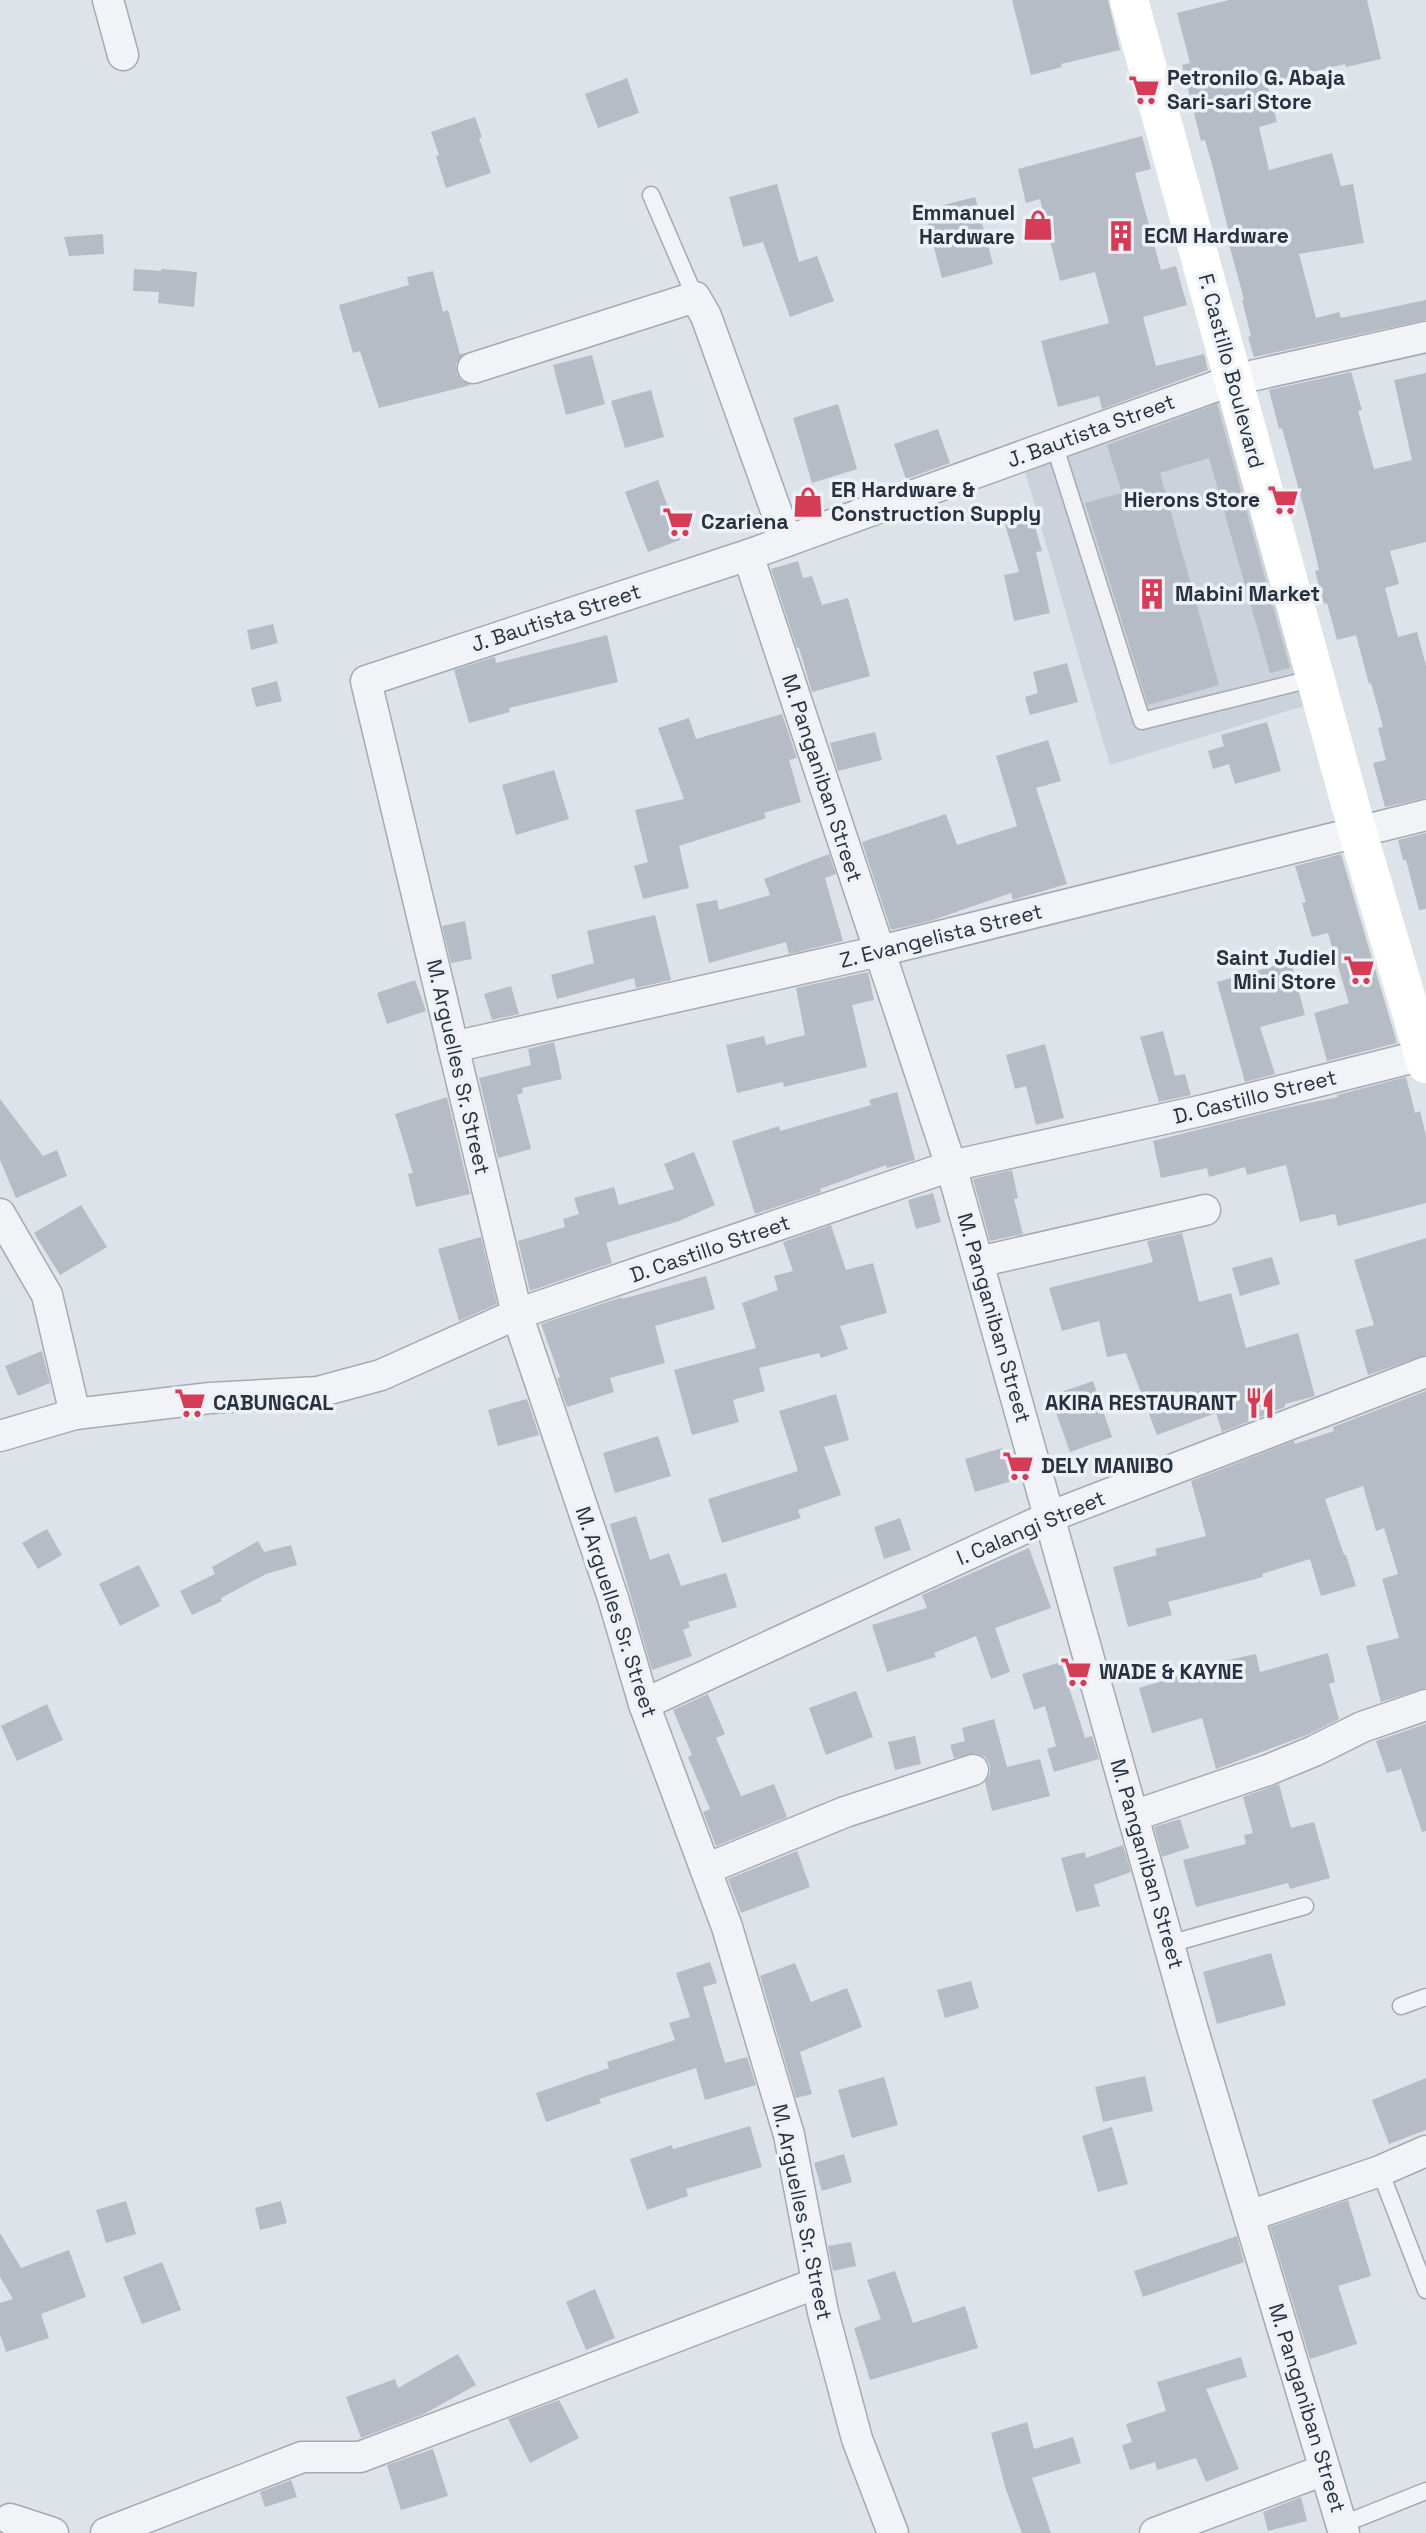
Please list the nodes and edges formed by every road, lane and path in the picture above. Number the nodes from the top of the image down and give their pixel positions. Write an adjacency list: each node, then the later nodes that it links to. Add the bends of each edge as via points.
1 (107, 0): 3 (street)
2 (1129, 0): 8 (main road, F. Castillo Boulevard)
3 (123, 55)
4 (651, 195): 5 (lane)
5 (695, 297): 7 (street); 10 (street, via 706,316)
6 (1426, 337): 8 (street, J. Bautista Street)
7 (474, 368)
8 (1233, 380): 9 (street, J. Bautista Street); 12 (main road, F. Castillo Boulevard)
9 (1054, 444): 10 (street, J. Bautista Street); 12 (lane, via 1142,721)
10 (787, 541): 11 (street, J. Bautista Street)
11 (748, 555): 13 (street, J. Bautista Street); 16 (street, M. Panganiban Street)
12 (1315, 678): 15 (main road, F. Castillo Boulevard)
13 (366, 681): 17 (street, M. Arguelles Sr. Street)
14 (1426, 815): 15 (street, Z. Evangelista Street)
15 (1358, 833): 16 (street, Z. Evangelista Street); 18 (main road, F. Castillo Boulevard)
16 (880, 951): 17 (street, Z. Evangelista Street); 19 (street, M. Panganiban Street)
17 (453, 1047): 23 (street, M. Arguelles Sr. Street)
18 (1425, 1059): 19 (street, D. Castillo Street)
19 (951, 1166): 22 (street, M. Panganiban Street); 23 (street, D. Castillo Street)
20 (1205, 1210): 22 (street)
21 (0, 1214): 25 (street, via 47,1295)
22 (978, 1262): 27 (street, M. Panganiban Street)
23 (517, 1314): 25 (street, D. Castillo Street, via 381,1375 318,1392 210,1398); 28 (street, M. Arguelles Sr. Street)
24 (1426, 1372): 27 (street, I. Calangi Street)
25 (75, 1414): 26 (street, D. Castillo Street)
26 (0, 1436)
27 (1049, 1517): 28 (street, I. Calangi Street); 31 (street, M. Panganiban Street)
28 (644, 1704): 32 (street, M. Arguelles Sr. Street)
29 (1426, 1705): 31 (street, via 1362,1727 1268,1770)
30 (972, 1770): 32 (street, via 845,1812)
31 (1133, 1816): 34 (street, M. Panganiban Street)
32 (706, 1869): 40 (street, M. Arguelles Sr. Street, via 789,2135)
33 (1306, 1906): 34 (lane)
34 (1169, 1944): 39 (street, M. Panganiban Street)
35 (1426, 1997): 36 (lane)
36 (1401, 2006)
37 (1426, 2151): 38 (street)
38 (1380, 2171): 39 (street); 41 (lane)
39 (1249, 2216): 42 (street, M. Panganiban Street)
40 (817, 2283): 47 (street, via 360,2457 302,2457); 48 (street, M. Arguelles Sr. Street, via 857,2439)
41 (1426, 2290)
42 (1324, 2470): 45 (street, M. Panganiban Street); 49 (street)
43 (1426, 2491): 45 (lane)
44 (10, 2519): 46 (street)
45 (1343, 2529)
46 (53, 2533)
47 (106, 2533)
48 (892, 2533)
49 (1155, 2533)

